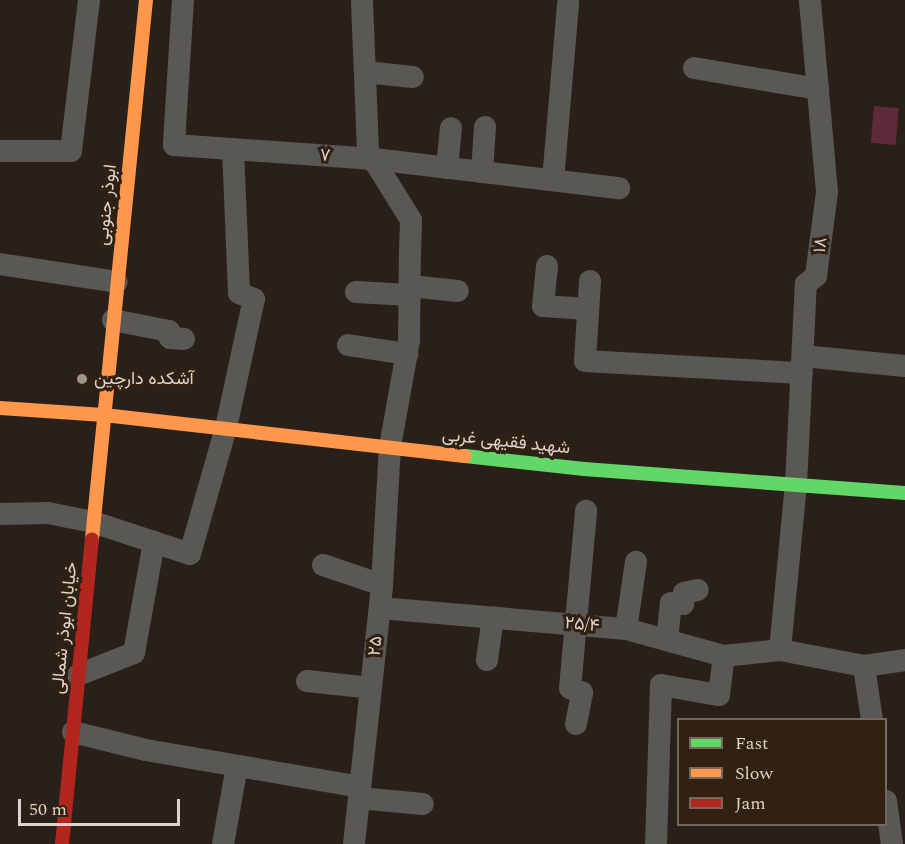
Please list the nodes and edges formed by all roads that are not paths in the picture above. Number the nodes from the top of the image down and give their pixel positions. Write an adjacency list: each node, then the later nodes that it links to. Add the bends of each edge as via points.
1 (89, 0): 14 (street, via 71,151)
2 (146, 0): 23 (street, ابوذر جنوبی)
3 (183, 0): 13 (street, ۷, via 174,145)
4 (362, 0): 8 (street, ۲۵)
5 (810, 0): 10 (street, ۱۸)
6 (568, 4): 18 (street)
7 (694, 68): 10 (street)
8 (365, 72): 9 (street); 15 (street, ۲۵, via 368,151)
9 (413, 77)
10 (818, 89): 32 (street, ۱۸, via 828,192 816,276 806,284)
11 (485, 127): 17 (street)
12 (451, 128): 16 (street)
13 (233, 149): 15 (street, ۷, via 285,162); 36 (street, via 239,292 254,298)
14 (0, 151)
15 (374, 159): 16 (street, ۷); 24 (street, ۲۵, via 411,220)
16 (447, 168): 17 (street, ۷)
17 (482, 172): 18 (street, ۷)
18 (554, 180): 19 (street, ۷)
19 (619, 188)
20 (0, 264): 23 (street)
21 (547, 266): 27 (street, via 543,306)
22 (590, 281): 27 (street)
23 (117, 282): 28 (street, ابوذر جنوبی)
24 (410, 291): 25 (street); 26 (street); 31 (street, ۲۵)
25 (458, 291)
26 (356, 292)
27 (588, 309): 32 (street, via 585,361)
28 (113, 320): 29 (street, via 169,331 170,338); 35 (street, ابوذر جنوبی)
29 (184, 339)
30 (348, 345): 31 (street)
31 (407, 354): 37 (street, ۲۵)
32 (802, 365): 33 (street); 38 (street, ۱۸)
33 (905, 366)
34 (0, 408): 35 (street, شهید فقیهی غربی)
35 (104, 415): 36 (street, شهید فقیهی غربی); 42 (street, خیابان ابوذر شمالی)
36 (226, 428): 37 (street, شهید فقیهی غربی); 43 (street, via 190,554)
37 (390, 447): 38 (street, شهید فقیهی غربی, via 584,469); 47 (street, ۲۵)
38 (796, 485): 39 (street, شهید فقیهی غربی); 52 (street, ۱۸)
39 (905, 494)
40 (586, 511): 49 (street)
41 (0, 514): 42 (street, via 48,513)
42 (93, 522): 43 (street); 57 (street, خیابان ابوذر شمالی)
43 (154, 542): 57 (street, via 134,653)
44 (636, 562): 50 (street)
45 (323, 565): 47 (street, ۲۵/۴)
46 (699, 590): 51 (street, via 684,593 683,604 671,603)
47 (381, 596): 48 (street, ۲۵/۴); 59 (street, ۲۵)
48 (493, 617): 49 (street, ۲۵/۴); 54 (street)
49 (575, 624): 50 (street, ۲۵/۴); 61 (street, via 570,688 582,693)
50 (626, 629): 51 (street, ۲۵/۴)
51 (667, 640): 53 (street, ۲۵/۴)
52 (780, 650): 53 (street, ۲۵/۴); 56 (street, ۲۵/۴)
53 (724, 656): 70 (street, via 719,695 660,685)
54 (487, 660)
55 (905, 660): 56 (street, ۲۵/۴)
56 (864, 666): 60 (street)
57 (78, 675): 62 (street, خیابان ابوذر شمالی)
58 (307, 681): 59 (street)
59 (371, 688): 64 (street, ۲۵)
60 (872, 718)
61 (576, 724)
62 (73, 732): 63 (street); 67 (street, خیابان ابوذر شمالی)
63 (237, 766): 64 (street); 68 (street)
64 (360, 792): 65 (street); 69 (street, ۲۵)
65 (423, 804)
66 (887, 813): 71 (street)
67 (62, 844)
68 (222, 844)
69 (354, 844)
70 (656, 844)
71 (892, 844)

